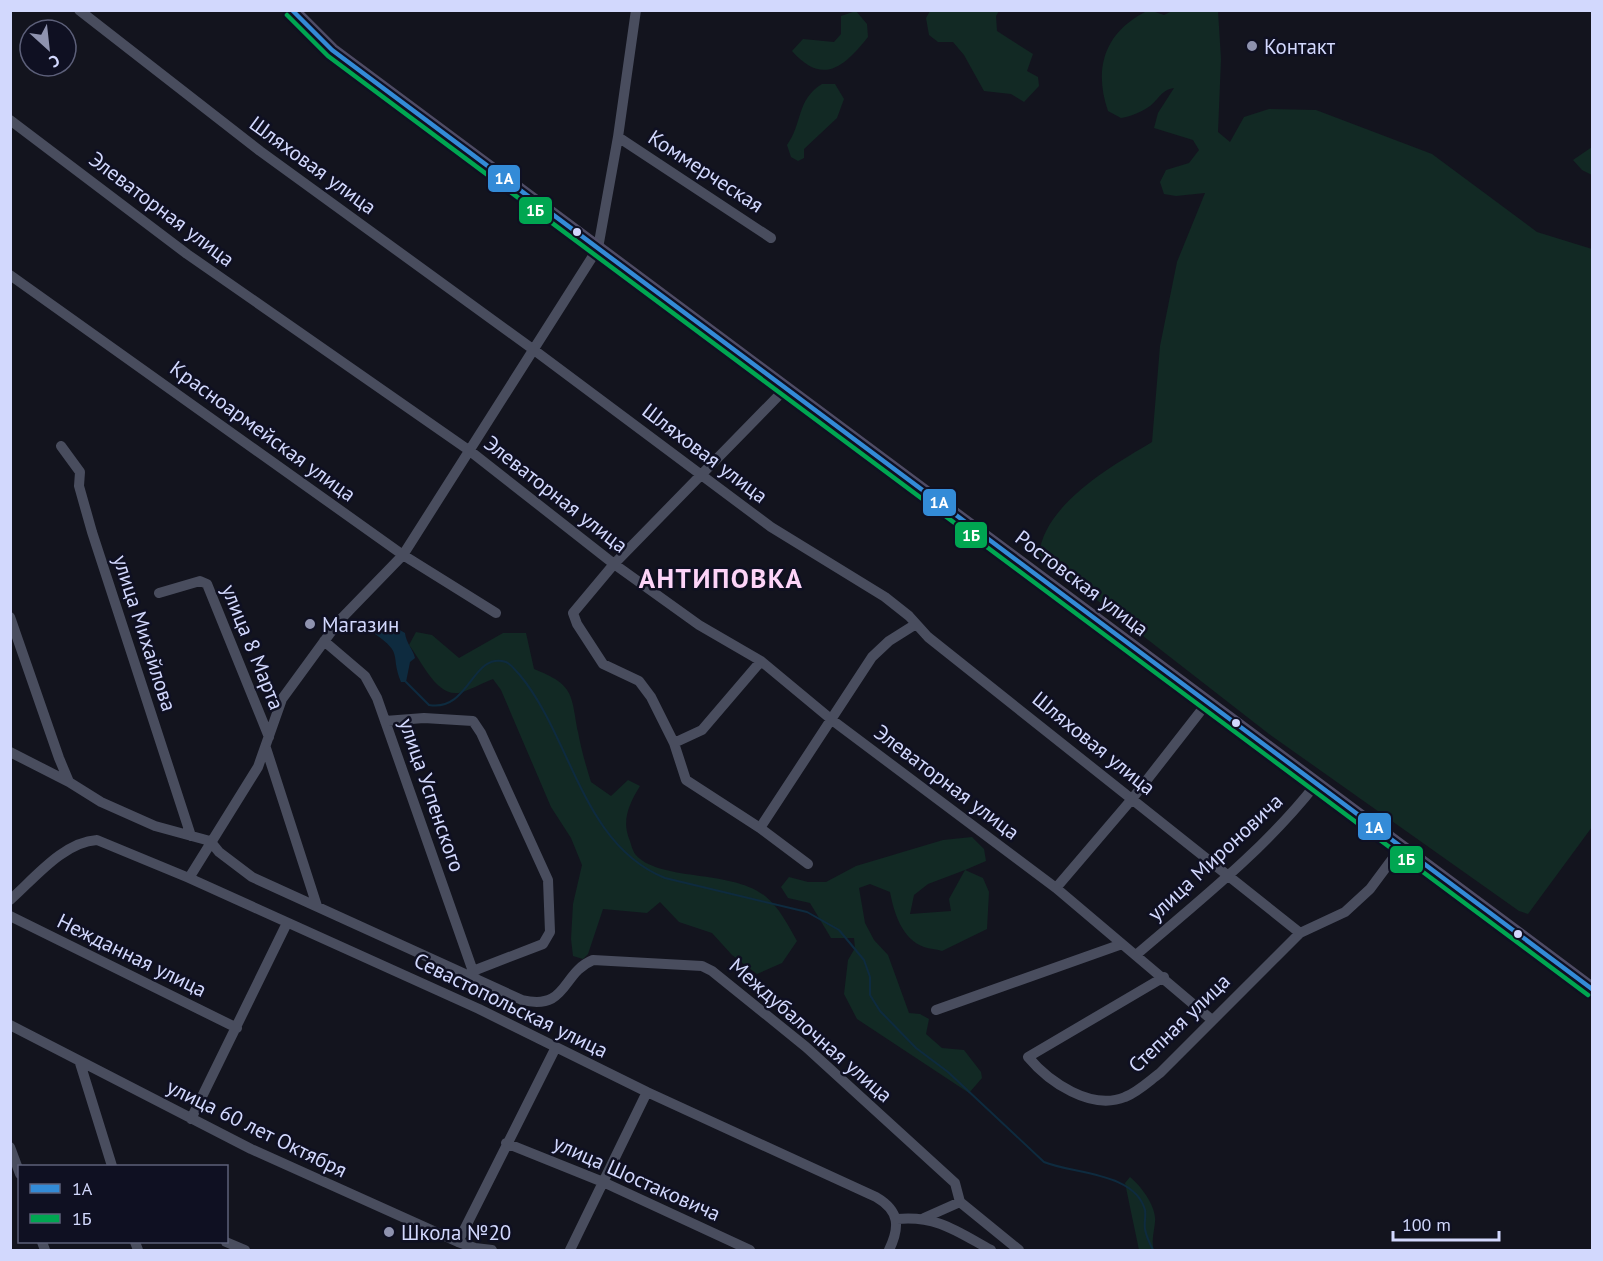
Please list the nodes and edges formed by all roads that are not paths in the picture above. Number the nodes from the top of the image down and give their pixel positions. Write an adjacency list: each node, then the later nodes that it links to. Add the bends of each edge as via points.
1 (79, 10): 9 (street, Шляховая улица, via 260,151)
2 (291, 10): 7 (main road, Ростовская улица, via 332,50)
3 (636, 10): 5 (street)
4 (10, 120): 12 (street, Элеваторная улица, via 187,254)
5 (618, 137): 6 (street, Коммерческая); 7 (street)
6 (771, 238)
7 (598, 248): 9 (street); 10 (main road, Ростовская улица)
8 (10, 275): 14 (street, Красноармейская улица)
9 (534, 350): 12 (street); 13 (street, Шляховая улица)
10 (786, 388): 13 (street); 22 (main road, Ростовская улица)
11 (61, 446): 32 (street, улица Михайлова, via 80,472 79,486 92,532)
12 (470, 451): 14 (street); 15 (street, Элеваторная улица)
13 (701, 473): 15 (street); 19 (street, Шляховая улица, via 771,527 885,597)
14 (404, 555): 17 (street, Красноармейская улица); 20 (street)
15 (614, 564): 21 (street, Элеваторная улица, via 699,625); 26 (street, via 574,609 574,618 603,663 639,681)
16 (159, 593): 25 (street, улица 8 Марта, via 200,581 207,584)
17 (496, 613)
18 (10, 617): 28 (street)
19 (916, 624): 23 (street, via 872,657); 30 (street, Шляховая улица)
20 (324, 641): 24 (street, улица Успенского, via 365,676); 25 (street, via 282,699)
21 (761, 661): 23 (street, Элеваторная улица); 26 (street, via 702,730)
22 (1207, 703): 29 (main road, Ростовская улица); 30 (street)
23 (832, 720): 31 (street); 38 (street, Элеваторная улица)
24 (385, 721): 46 (street, улица Успенского); 46 (street, via 473,721 548,880 550,932 543,944)
25 (267, 743): 33 (street, via 258,767); 40 (street, улица 8 Марта)
26 (675, 743): 31 (street, via 683,774 690,784)
27 (10, 752): 28 (street)
28 (69, 782): 32 (street, via 101,802 155,826)
29 (1316, 784): 34 (main road, Ростовская улица); 36 (street, улица Мироновича)
30 (1132, 799): 36 (street, Шляховая улица); 38 (street)
31 (760, 828): 35 (street)
32 (191, 836): 33 (street)
33 (210, 841): 37 (street); 40 (street, via 252,877)
34 (1402, 846): 43 (street, Степная улица, via 1370,890 1345,912); 48 (main road, Ростовская улица)
35 (808, 864)
36 (1228, 876): 43 (street, Шляховая улица); 45 (street, улица Мироновича)
37 (189, 878): 39 (street, Севастопольская улица, via 97,840 77,845); 42 (street, Севастопольская улица)
38 (1056, 888): 44 (street, Элеваторная улица)
39 (10, 900)
40 (317, 906): 46 (street)
41 (10, 916): 52 (street, Нежданная улица)
42 (287, 923): 52 (street); 53 (street, Севастопольская улица)
43 (1300, 933): 50 (street, Степная улица)
44 (1122, 944): 45 (street, Элеваторная улица); 49 (street)
45 (1136, 955): 47 (street, Элеваторная улица)
46 (475, 976): 62 (street, Междубалочная улица, via 522,1000 544,1003 558,995 580,968 593,960 702,966 806,1047 955,1184)
47 (1164, 976): 50 (street, Элеваторная улица); 50 (street, Степная улица, via 1028,1057 1048,1078 1072,1092 1087,1097 1124,1097 1160,1073)
48 (1593, 989)
49 (936, 1011)
50 (1212, 1020)
51 (10, 1025): 54 (street, улица 60 лет Октября)
52 (237, 1028): 56 (street)
53 (556, 1047): 55 (street, Севастопольская улица); 57 (street)
54 (80, 1063): 56 (street, улица 60 лет Октября); 59 (street)
55 (647, 1092): 61 (street); 64 (street, Севастопольская улица, via 876,1197 891,1207)
56 (191, 1119): 65 (street, улица 60 лет Октября)
57 (506, 1143): 61 (street, улица Шостаковича); 65 (street)
58 (10, 1147): 60 (street)
59 (111, 1165)
60 (18, 1169)
61 (603, 1182): 70 (street); 71 (street, улица Шостаковича)
62 (960, 1202): 63 (street); 74 (street)
63 (924, 1218): 64 (street); 73 (street, via 939,1222)
64 (897, 1219): 72 (street)
65 (458, 1242): 67 (street, улица 60 лет Октября)
66 (228, 1243): 68 (street)
67 (474, 1250): 69 (street, улица 60 лет Октября)
68 (245, 1251)
69 (492, 1251)
70 (570, 1251)
71 (750, 1251)
72 (889, 1251)
73 (991, 1251)
74 (1019, 1251)

